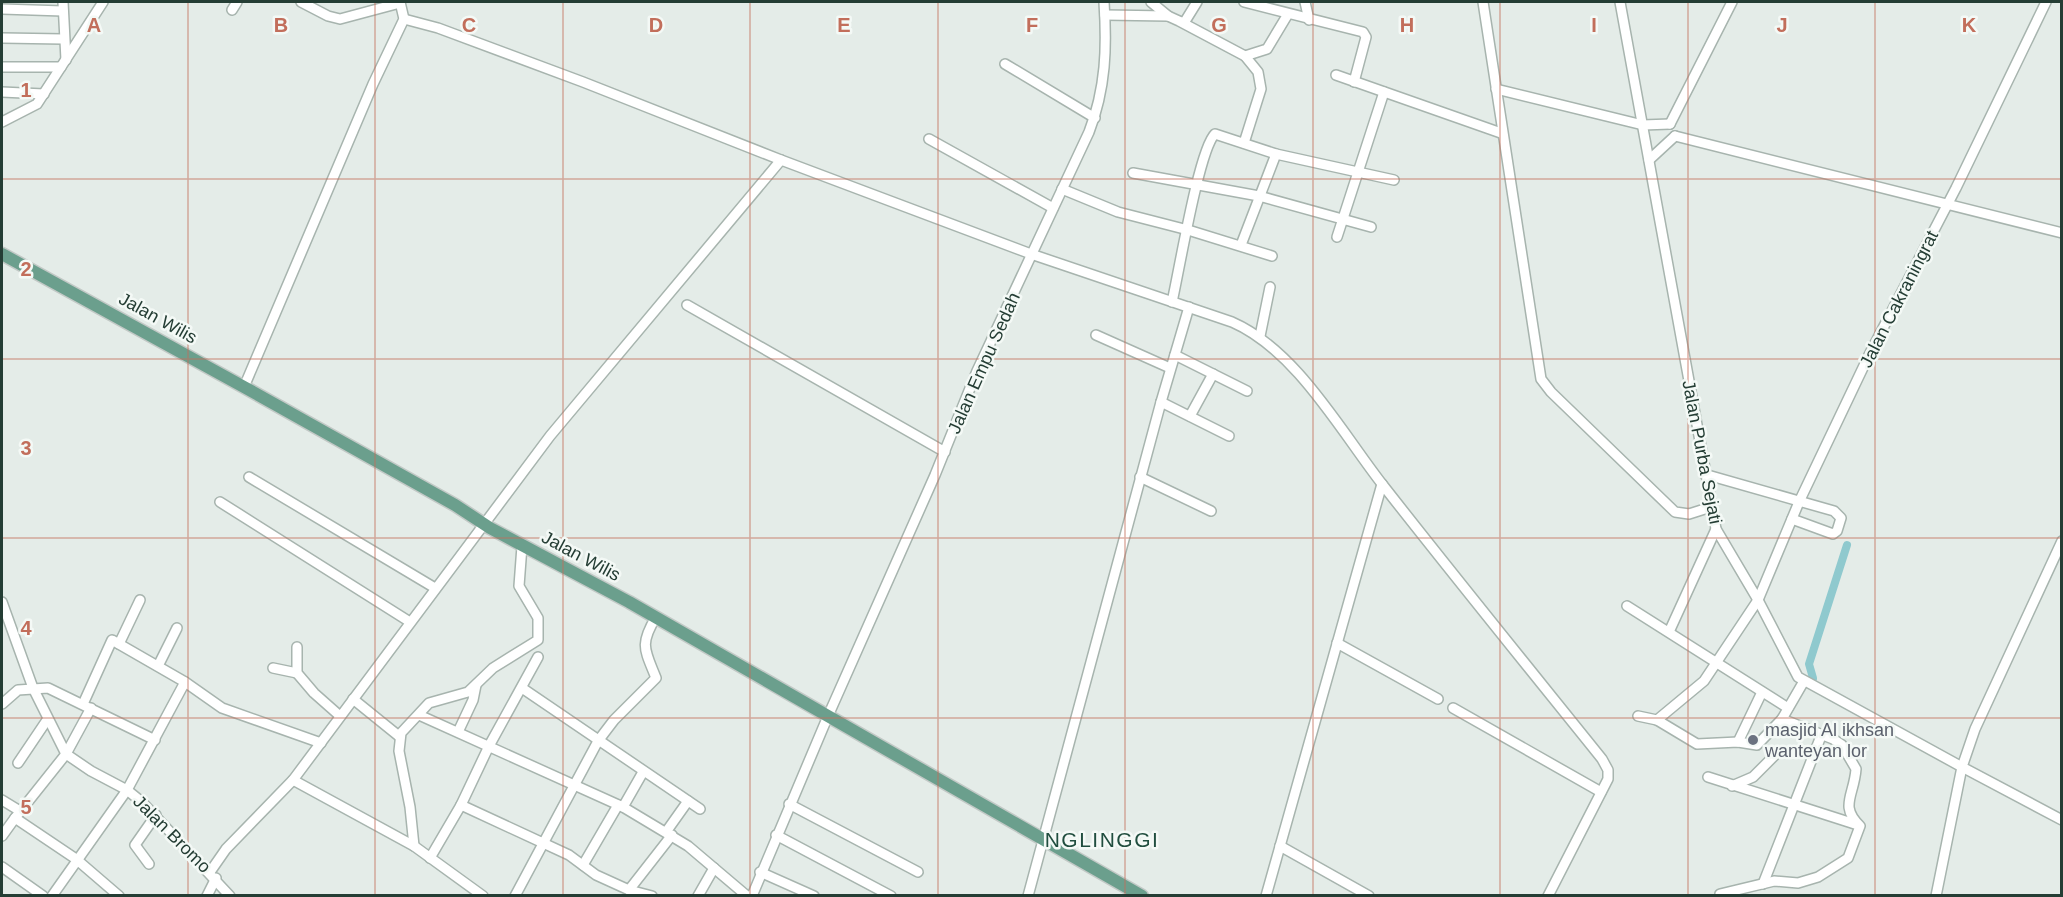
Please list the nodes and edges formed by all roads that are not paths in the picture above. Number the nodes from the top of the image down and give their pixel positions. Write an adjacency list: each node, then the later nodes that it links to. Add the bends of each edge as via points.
1 (103, 2): 24 (street)
2 (301, 2): 12 (street, via 334,18)
3 (1104, 2): 17 (street, Jalan Empu Sedah)
4 (1151, 2): 18 (street)
5 (1197, 2): 20 (street)
6 (1244, 2): 16 (street)
7 (1305, 2): 19 (street)
8 (1483, 2): 29 (street)
9 (1620, 2): 36 (street, Jalan Purba Sejati)
10 (1732, 2): 35 (street)
11 (2046, 2): 50 (street, Jalan Cakraningrat)
12 (369, 5): 14 (street)
13 (63, 6): 15 (street); 22 (street)
14 (401, 8): 42 (street, via 438,28); 70 (street, via 373,84)
15 (2, 9)
16 (1288, 14): 19 (street); 23 (street, via 1267,49)
17 (1105, 15): 18 (street); 33 (street, Jalan Empu Sedah, via 1106,69)
18 (1168, 16): 20 (street)
19 (1309, 20): 28 (street, via 1365,34)
20 (1184, 23): 23 (street)
21 (2, 38): 22 (street)
22 (63, 39): 24 (street)
23 (1245, 56): 40 (street, via 1262,82)
24 (63, 63): 26 (street); 32 (street)
25 (1005, 64): 33 (street)
26 (2, 67)
27 (1336, 75): 28 (street)
28 (1354, 82): 31 (street)
29 (1496, 89): 36 (street); 37 (street)
30 (2, 92): 32 (street)
31 (1384, 92): 37 (street); 44 (street)
32 (44, 94): 34 (street, via 37,104)
33 (1095, 118): 48 (street, Jalan Empu Sedah)
34 (2, 122)
35 (1670, 124): 36 (street); 38 (street)
36 (1643, 125): 43 (street, Jalan Purba Sejati)
37 (1501, 133): 82 (street, via 1544,386 1675,513 1689,514)
38 (1675, 136): 43 (street); 50 (street)
39 (929, 139): 51 (street)
40 (1244, 143): 41 (street); 47 (street, via 1222,135 1212,136)
41 (1276, 154): 44 (street); 49 (street)
42 (781, 160): 59 (street); 85 (street, via 550,436)
43 (1649, 160): 76 (street, Jalan Purba Sejati)
44 (1357, 172): 46 (street); 52 (street)
45 (1133, 173): 47 (street)
46 (1394, 180)
47 (1196, 184): 49 (street); 54 (street)
48 (1062, 189): 51 (street, Jalan Empu Sedah); 54 (street, via 1118,212)
49 (1259, 196): 52 (street); 57 (street)
50 (1948, 203): 55 (street); 81 (street, Jalan Cakraningrat, via 1870,353)
51 (1053, 208): 59 (street, Jalan Empu Sedah)
52 (1343, 219): 53 (street); 56 (street)
53 (1371, 227)
54 (1188, 230): 57 (street); 62 (street)
55 (2061, 233)
56 (1337, 237)
57 (1241, 245): 60 (street)
58 (2, 254): 70 (main road, Jalan Wilis)
59 (1031, 254): 62 (street); 75 (street, Jalan Empu Sedah)
60 (1272, 256)
61 (1270, 287): 66 (street)
62 (1172, 302): 64 (street)
63 (687, 305): 75 (street)
64 (1189, 307): 66 (street); 67 (street)
65 (1096, 336): 68 (street)
66 (1260, 336): 79 (street, via 1302,379)
67 (1174, 355): 68 (street); 69 (street)
68 (1170, 368): 72 (street)
69 (1213, 374): 71 (street); 73 (street)
70 (244, 387): 85 (main road, Jalan Wilis)
71 (1247, 391)
72 (1161, 402): 73 (street); 78 (street)
73 (1190, 416): 74 (street)
74 (1230, 436)
75 (945, 452): 120 (street, Jalan Empu Sedah)
76 (1704, 474): 81 (street); 82 (street, Jalan Purba Sejati)
77 (249, 477): 89 (street)
78 (1140, 477): 83 (street); 158 (street)
79 (1382, 484): 98 (street); 143 (street, via 1602,759 1608,779)
80 (220, 502): 95 (street)
81 (1800, 502): 84 (street, Jalan Cakraningrat); 84 (street, via 1838,512 1841,518 1837,531 1831,534)
82 (1711, 507): 86 (street, Jalan Purba Sejati)
83 (1211, 511)
84 (1792, 519): 91 (street, Jalan Cakraningrat)
85 (483, 523): 88 (main road, Jalan Wilis); 89 (street)
86 (1716, 529): 91 (street, Jalan Purba Sejati); 97 (street)
87 (2061, 541): 136 (street, via 1975,729)
88 (522, 546): 94 (main road, Jalan Wilis); 107 (street, via 519,586 538,618 538,640)
89 (435, 588): 95 (street)
90 (141, 600): 99 (street)
91 (1758, 600): 102 (street, Jalan Cakraningrat); 106 (street, Jalan Purba Sejati, via 1798,677)
92 (2, 602): 109 (street, Jalan Bromo)
93 (1627, 606): 97 (street)
94 (656, 617): 120 (main road, Jalan Wilis); 129 (street, via 643,645 656,678)
95 (410, 622): 112 (street)
96 (177, 628): 103 (street)
97 (1669, 632): 102 (street)
98 (1337, 643): 113 (street); 161 (street)
99 (119, 644): 103 (street); 115 (street, via 109,642)
100 (297, 647): 105 (street)
101 (538, 657): 110 (street)
102 (1718, 662): 111 (street); 124 (street, Jalan Cakraningrat, via 1693,693)
103 (158, 666): 108 (street)
104 (273, 668): 105 (street)
105 (297, 673): 119 (street)
106 (1804, 681): 117 (street); 136 (street, Jalan Purba Sejati)
107 (476, 683): 118 (street, via 462,695 429,703); 125 (street, via 473,700)
108 (188, 684): 128 (street); 131 (street, via 222,708)
109 (33, 688): 114 (street, via 18,690); 115 (street, via 48,688); 123 (street, Jalan Bromo)
110 (522, 688): 129 (street); 132 (street)
111 (1762, 692): 117 (street); 130 (street)
112 (353, 699): 119 (street); 127 (street)
113 (1438, 699)
114 (2, 704)
115 (87, 706): 128 (street); 134 (street)
116 (1453, 708): 143 (street)
117 (1788, 708): 122 (street)
118 (418, 715): 125 (street); 127 (street)
119 (340, 716): 131 (street)
120 (828, 716): 146 (street, Jalan Empu Sedah); 158 (main road, Jalan Wilis)
121 (1638, 716): 124 (street)
122 (1782, 719): 126 (street); 130 (street, via 1757,745)
123 (47, 720): 134 (street, Jalan Bromo); 135 (street)
124 (1657, 720): 130 (street, via 1697,744)
125 (458, 732): 132 (street)
126 (1821, 736): 148 (street); 154 (street, via 1842,745 1856,769 1848,808)
127 (400, 737): 160 (street)
128 (155, 740): 142 (street)
129 (598, 741): 137 (street); 140 (street)
130 (1738, 742)
131 (321, 743): 139 (street)
132 (489, 746): 140 (street); 147 (street)
133 (1777, 753): 141 (street, via 1753,777)
134 (66, 754): 142 (street, Jalan Bromo); 151 (street)
135 (18, 763)
136 (1962, 767): 153 (street, Jalan Purba Sejati); 192 (street)
137 (643, 772): 145 (street); 149 (street)
138 (1708, 777): 141 (street)
139 (293, 780): 160 (street); 170 (street, via 246,827)
140 (575, 786): 149 (street); 159 (street)
141 (1732, 786): 148 (street)
142 (127, 790): 152 (street, Jalan Bromo); 163 (street)
143 (1601, 792): 191 (street)
144 (2, 800): 151 (street)
145 (688, 801): 150 (street); 155 (street)
146 (789, 804): 156 (street, Jalan Empu Sedah); 169 (street)
147 (461, 805): 159 (street); 162 (street)
148 (1794, 805): 154 (street); 171 (street)
149 (621, 806): 155 (street); 165 (street)
150 (700, 809)
151 (18, 814): 157 (street); 163 (street)
152 (156, 815): 164 (street, via 135,845); 170 (street, Jalan Bromo)
153 (2061, 820)
154 (1860, 826): 171 (street, via 1848,858 1818,877 1798,883)
155 (669, 833): 167 (street); 172 (street)
156 (776, 835): 168 (street, Jalan Empu Sedah); 186 (street)
157 (2, 836)
158 (1043, 837): 187 (street); 188 (main road, Jalan Wilis)
159 (542, 843): 165 (street); 180 (street)
160 (414, 846): 162 (street)
161 (1280, 846): 189 (street); 190 (street)
162 (430, 858): 179 (street)
163 (76, 860): 174 (street); 176 (street)
164 (149, 864)
165 (583, 865): 172 (street)
166 (2, 867): 175 (street)
167 (714, 868): 182 (street); 183 (street)
168 (760, 872): 184 (street, Jalan Empu Sedah); 185 (street)
169 (918, 872)
170 (213, 875): 177 (street); 178 (street, Jalan Bromo)
171 (1763, 884): 173 (street)
172 (629, 890): 181 (street)
173 (1720, 894)
174 (119, 895)
175 (43, 896)
176 (52, 896)
177 (207, 896)
178 (230, 896)
179 (483, 896)
180 (515, 896)
181 (652, 896)
182 (698, 896)
183 (747, 896)
184 (752, 896)
185 (814, 896)
186 (891, 896)
187 (1028, 896)
188 (1142, 896)
189 (1266, 896)
190 (1369, 896)
191 (1548, 896)
192 (1936, 896)

